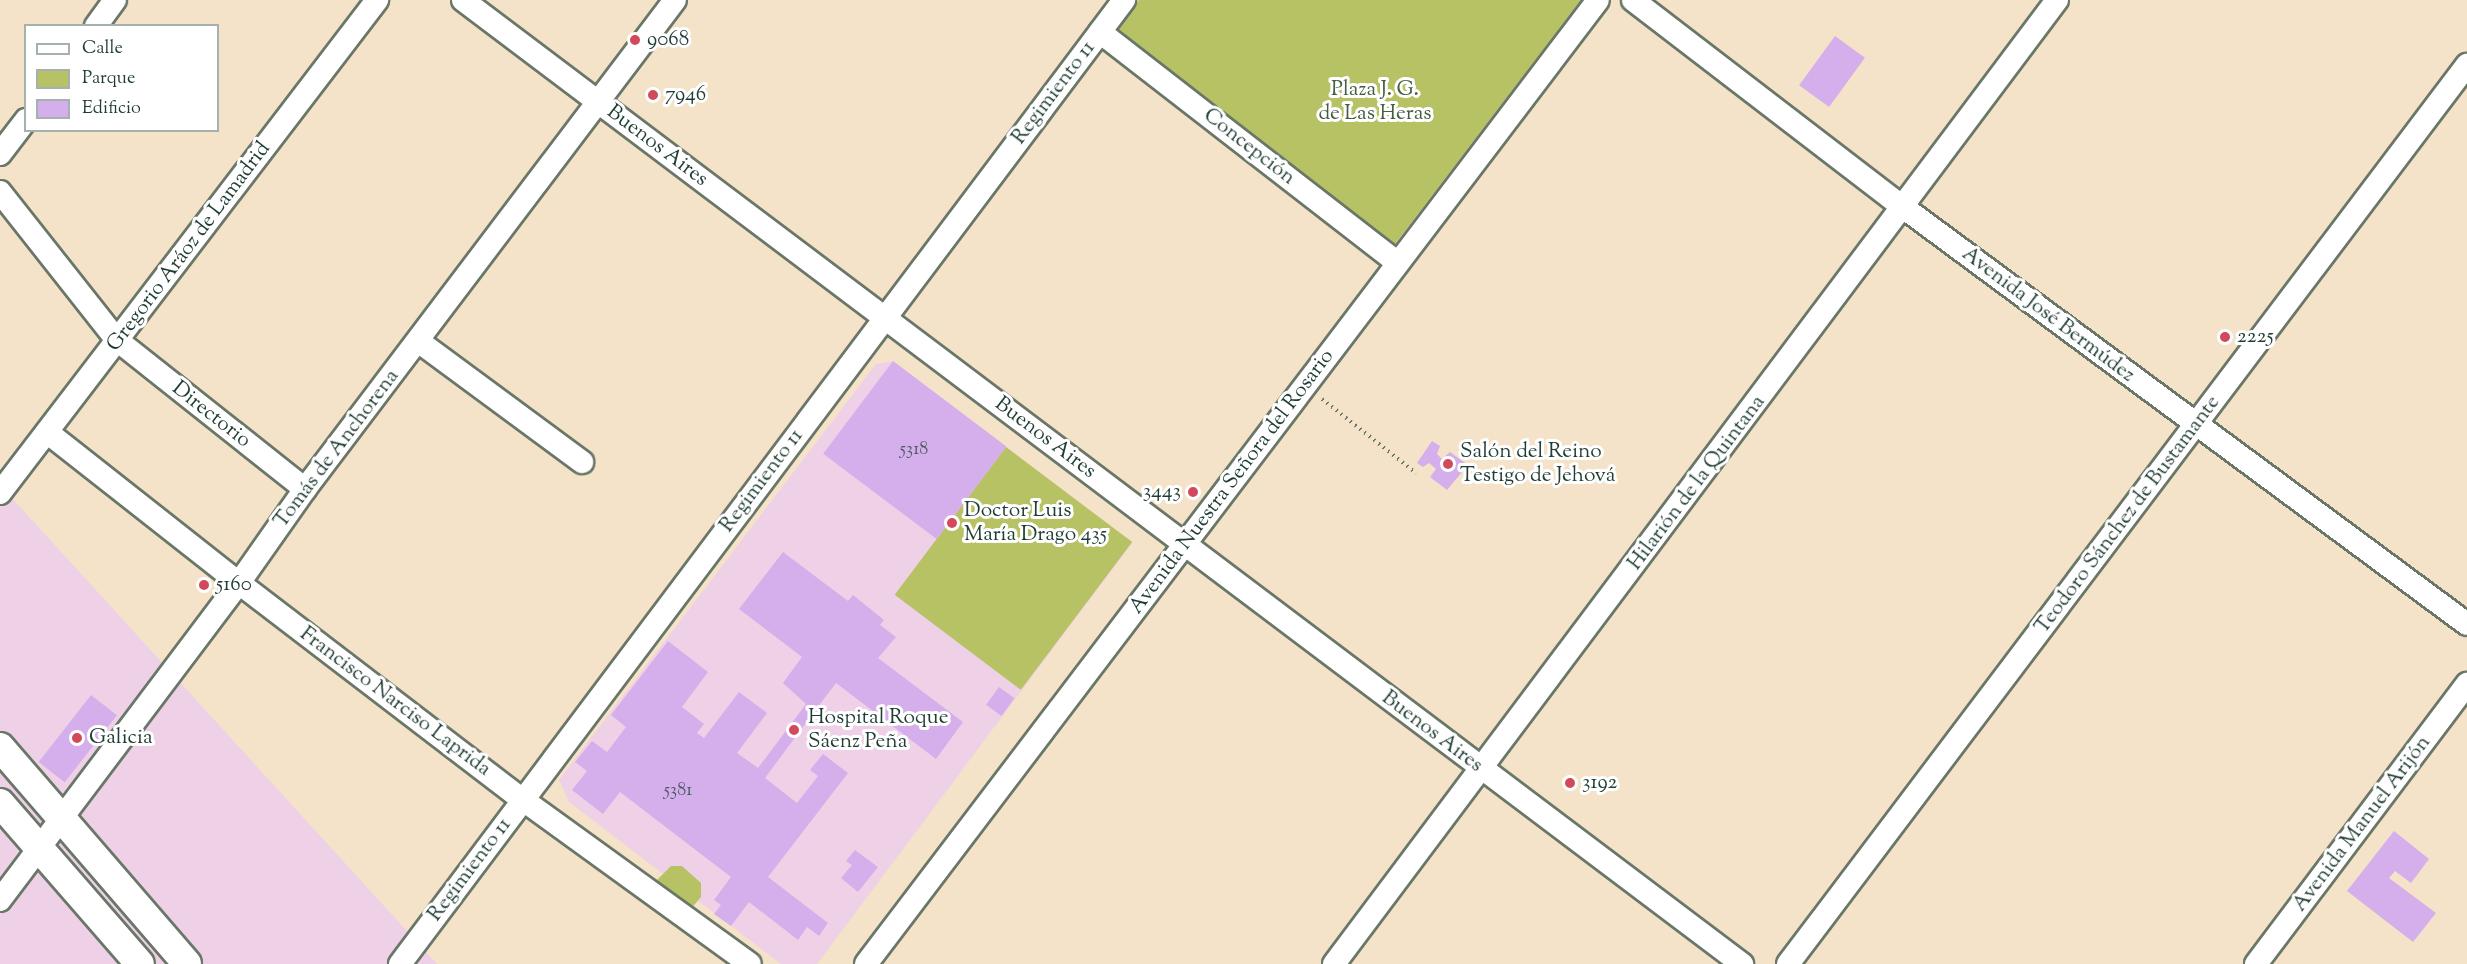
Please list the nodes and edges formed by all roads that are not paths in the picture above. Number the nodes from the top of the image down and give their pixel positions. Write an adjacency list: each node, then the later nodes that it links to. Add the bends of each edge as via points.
1 (115, 0): 9 (street)
2 (377, 0): 19 (street, Gregorio Aráoz de Lamadrid)
3 (462, 0): 12 (street, Buenos Aires)
4 (675, 0): 12 (street, Tomás de Anchorena)
5 (1124, 0): 10 (street, Regimiento 11)
6 (1598, 0): 17 (street, Avenida Nuestra Señora del Rosario)
7 (1633, 0): 16 (street, Avenida José Bermúdez)
8 (2057, 0): 16 (street, Hilarión de la Quintana)
9 (97, 24)
10 (1100, 32): 17 (street, Concepción); 18 (street, Regimiento 11)
11 (2467, 65): 21 (street, Teodoro Sánchez de Bustamante)
12 (598, 103): 18 (street, Buenos Aires); 20 (street, Tomás de Anchorena)
13 (24, 123): 14 (street)
14 (0, 154)
15 (0, 192): 19 (street)
16 (1904, 207): 21 (street, Avenida José Bermúdez); 31 (street, Hilarión de la Quintana)
17 (1398, 262): 26 (street, Avenida Nuestra Señora del Rosario)
18 (885, 317): 26 (street, Buenos Aires); 32 (street, Regimiento 11)
19 (117, 340): 22 (street, Gregorio Aráoz de Lamadrid); 24 (street, Directorio)
20 (418, 341): 23 (street); 24 (street, Tomás de Anchorena)
21 (2197, 426): 28 (street, Avenida José Bermúdez); 44 (street, Teodoro Sánchez de Bustamante)
22 (47, 432): 25 (street, Gregorio Aráoz de Lamadrid); 27 (street, Francisco Narciso Laprida)
23 (582, 462)
24 (305, 489): 27 (street, Tomás de Anchorena)
25 (0, 493)
26 (1185, 543): 31 (street, Buenos Aires); 41 (street, Avenida Nuestra Señora del Rosario)
27 (239, 583): 32 (street, Francisco Narciso Laprida); 34 (street, Tomás de Anchorena)
28 (2467, 624)
29 (2467, 684): 45 (street, Avenida Manuel Arijón)
30 (0, 747): 34 (main road)
31 (1482, 769): 42 (street, Hilarión de la Quintana); 43 (street, Buenos Aires)
32 (522, 799): 39 (street, Regimiento 11); 40 (street, Francisco Narciso Laprida)
33 (0, 803): 35 (main road)
34 (61, 817): 35 (street, Tomás de Anchorena); 38 (main road)
35 (39, 848): 36 (street, Tomás de Anchorena); 37 (main road)
36 (0, 900)
37 (141, 964)
38 (187, 964)
39 (400, 964)
40 (750, 964)
41 (866, 964)
42 (1334, 964)
43 (1742, 964)
44 (1788, 964)
45 (2256, 964)

